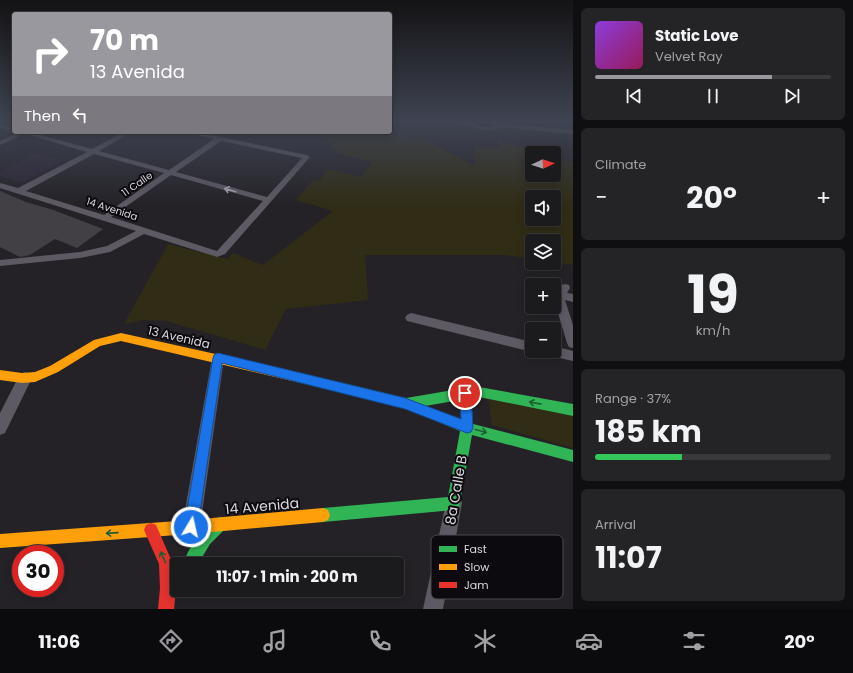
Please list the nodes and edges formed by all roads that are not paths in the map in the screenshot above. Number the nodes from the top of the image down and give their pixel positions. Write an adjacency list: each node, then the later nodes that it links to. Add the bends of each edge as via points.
1 (86, 149): 5 (street)
2 (95, 149): 5 (street)
3 (204, 149): 6 (street, 11 Calle)
4 (270, 149): 9 (street, via 307,157)
5 (92, 151): 6 (street); 8 (street)
6 (170, 173): 9 (street, one-way to 6); 10 (street, 11 Calle)
7 (0, 185): 8 (street, 14 Avenida)
8 (19, 191): 10 (street, 14 Avenida)
9 (268, 200): 11 (street, 14 Avenida, via 222,252 216,254)
10 (105, 218): 11 (street, 14 Avenida)
11 (143, 231): 12 (street, via 110,250)
12 (0, 263)
13 (566, 288): 14 (street); 16 (street)
14 (573, 298)
15 (411, 318): 17 (street)
16 (573, 343)
17 (525, 345)
18 (561, 353): 19 (street)
19 (573, 356)
20 (218, 358): 22 (street, 13 Avenida, via 121,337 96,344 58,366); 24 (street, 13 Avenida); 31 (street)
21 (0, 376): 22 (street, 13 Avenida)
22 (25, 378): 26 (street)
23 (465, 393): 24 (street, 13 Avenida); 25 (street, 13 Avenida, one-way to 23, via 479,392); 27 (street, 8a Calle B)
24 (405, 403): 27 (street, 13 Avenida)
25 (573, 410)
26 (0, 428)
27 (467, 428): 28 (street, 13 Avenida, one-way to 28); 29 (street, 8a Calle B)
28 (573, 456)
29 (454, 503): 30 (street, 14 Avenida); 33 (street, 8a Calle B)
30 (220, 524): 31 (street, 14 Avenida); 35 (street, via 205,539)
31 (191, 527): 32 (street, 14 Avenida)
32 (151, 530): 34 (street, 14 Avenida, one-way to 34); 38 (street, one-way to 32, via 166,564)
33 (448, 535)
34 (0, 541)
35 (194, 557)
36 (174, 597): 38 (street)
37 (435, 599): 39 (street, 8a Calle B)
38 (168, 609)
39 (433, 609)

